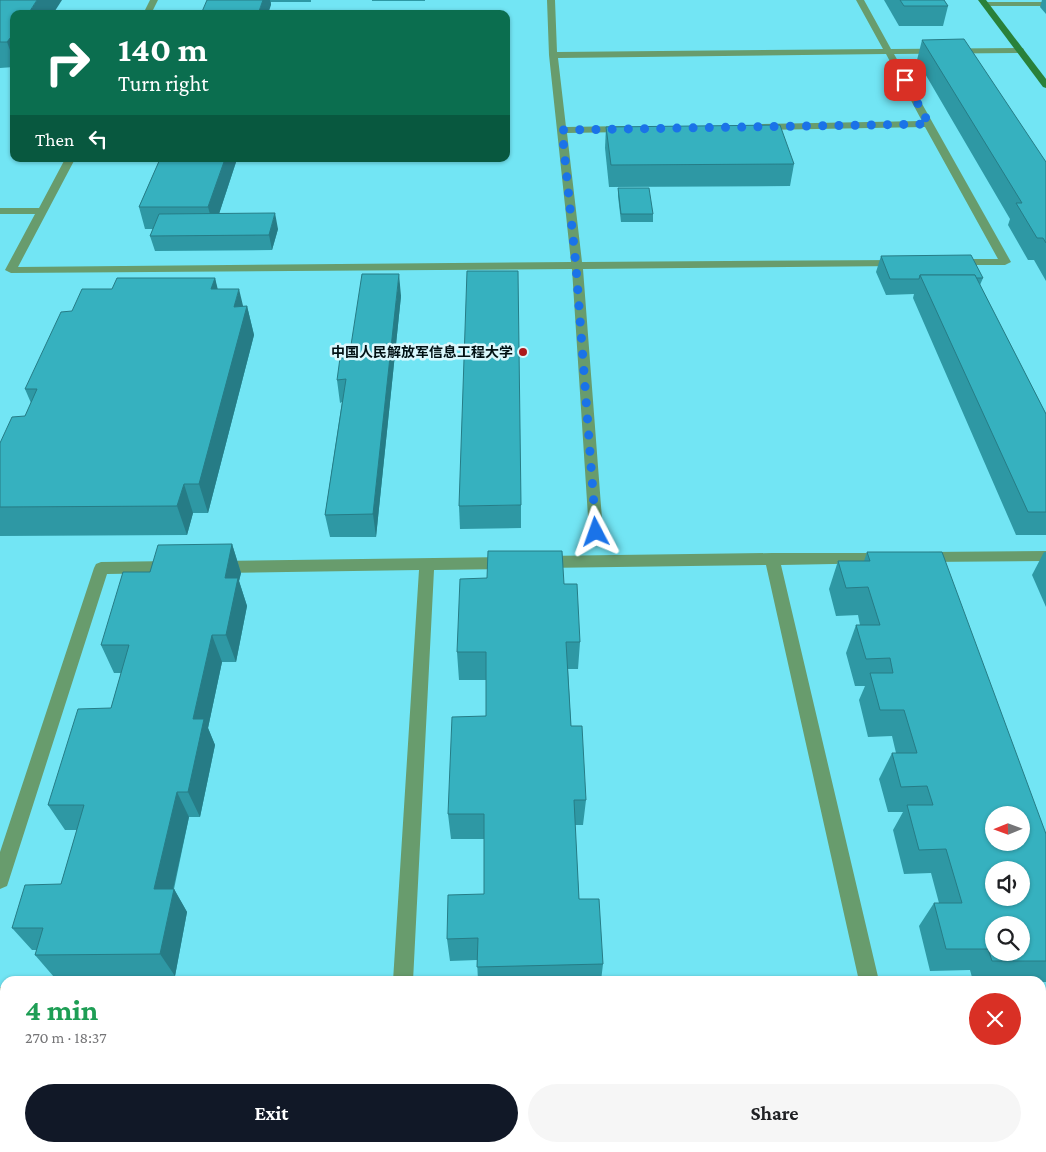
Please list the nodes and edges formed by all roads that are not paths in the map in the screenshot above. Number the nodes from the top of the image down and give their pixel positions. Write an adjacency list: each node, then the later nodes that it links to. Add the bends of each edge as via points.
1 (551, 0): 7 (lane)
2 (860, 0): 6 (lane)
3 (984, 2): 4 (lane); 5 (street)
4 (1046, 4)
5 (1020, 50): 6 (lane); 8 (street)
6 (888, 51): 7 (lane); 9 (lane)
7 (553, 55): 12 (lane)
8 (1046, 85)
9 (929, 124): 10 (lane); 16 (lane, via 1005,262)
10 (750, 127)
11 (631, 129): 12 (lane)
12 (562, 130): 18 (lane)
13 (68, 162): 15 (lane)
14 (0, 211): 15 (lane)
15 (43, 211): 18 (lane, via 11,270)
16 (945, 262)
17 (906, 263): 18 (lane)
18 (576, 266): 19 (lane)
19 (596, 532)
20 (1046, 556): 21 (lane)
21 (772, 559): 22 (lane); 27 (lane)
22 (427, 564): 24 (lane); 26 (lane)
23 (190, 567): 25 (lane, via 101,568)
24 (210, 567)
25 (0, 880)
26 (404, 976)
27 (868, 976)

